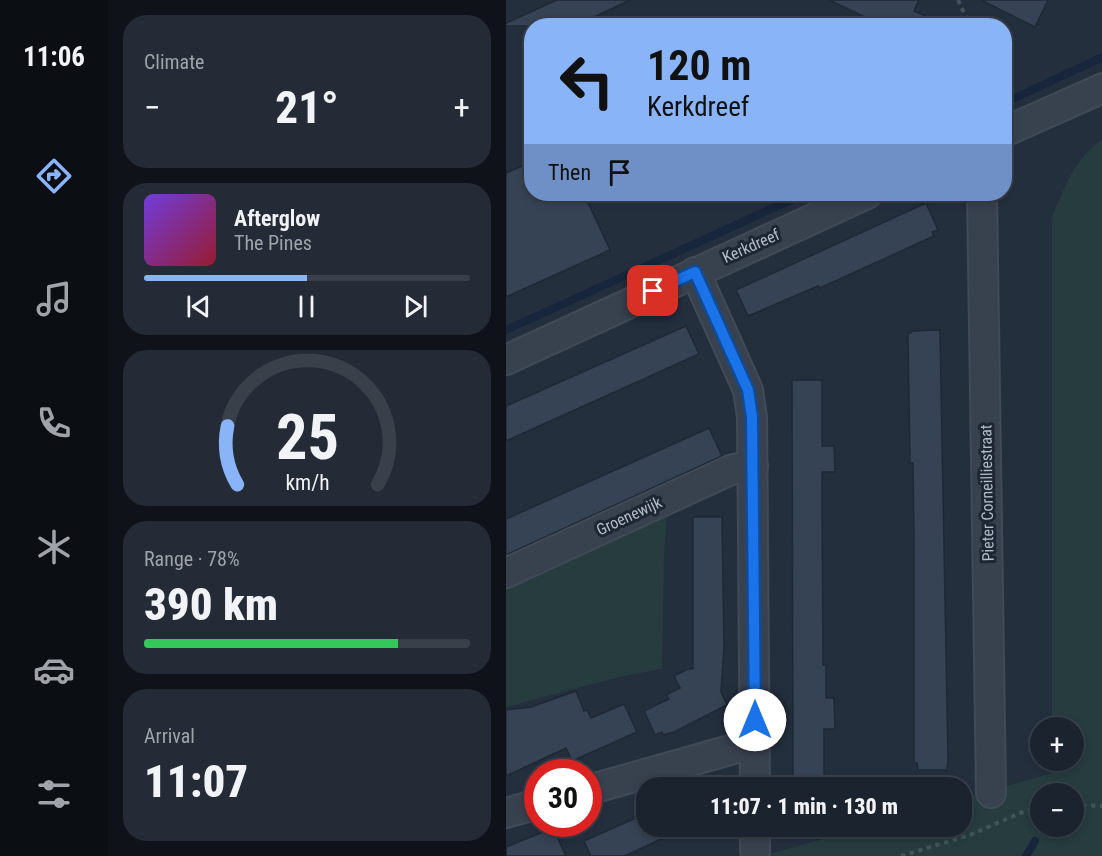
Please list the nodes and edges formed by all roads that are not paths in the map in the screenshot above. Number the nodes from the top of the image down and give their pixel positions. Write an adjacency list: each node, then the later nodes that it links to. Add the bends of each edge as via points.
1 (1103, 88): 2 (street)
2 (1012, 128)
3 (852, 201): 5 (street, Kerkdreef)
4 (982, 201): 12 (street, Pieter Corneilliestraat)
5 (695, 272): 6 (street, Kerkdreef); 7 (street, via 748,390)
6 (506, 360)
7 (753, 466): 8 (street, Groenewijk, via 733,469); 9 (street)
8 (506, 573)
9 (755, 743): 10 (street); 11 (street)
10 (755, 777)
11 (602, 786)
12 (991, 793)
13 (524, 808): 14 (street)
14 (506, 813)

